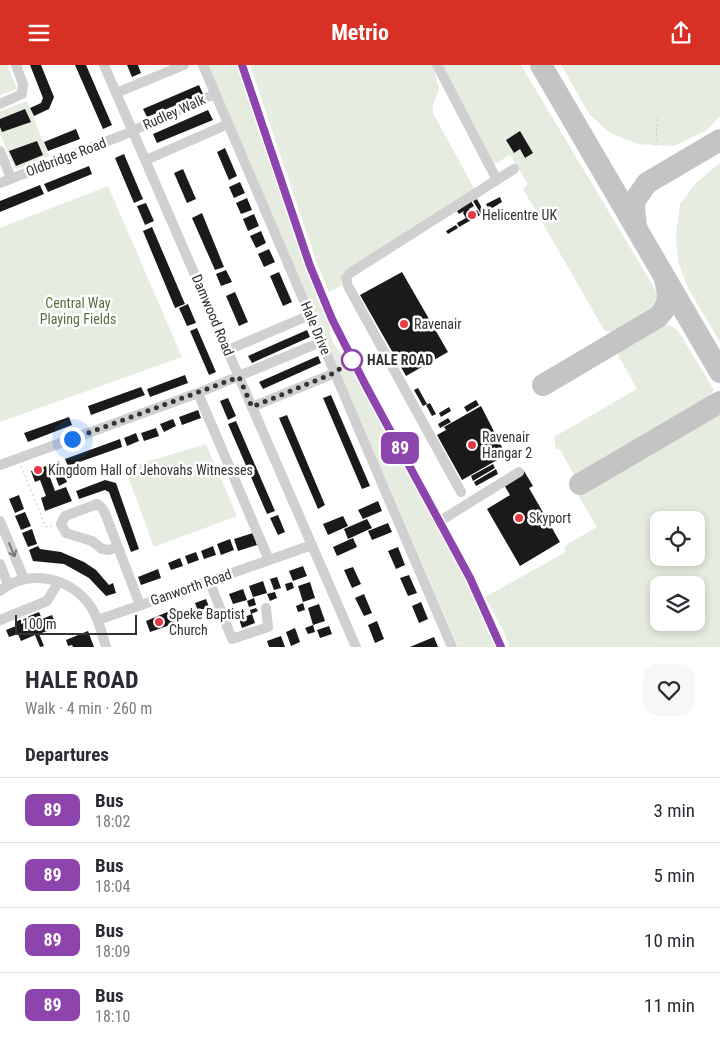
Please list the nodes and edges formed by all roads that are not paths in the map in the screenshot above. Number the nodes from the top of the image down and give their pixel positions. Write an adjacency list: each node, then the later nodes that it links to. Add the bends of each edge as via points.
1 (16, 65): 9 (street, via 23,84 22,94)
2 (104, 65): 7 (street, Damwood Road)
3 (184, 65): 7 (street)
4 (203, 65): 8 (street, Hale Drive)
5 (242, 65): 29 (street, via 307,258 332,319)
6 (437, 65): 16 (street)
7 (116, 93): 11 (street, Damwood Road)
8 (215, 93): 10 (street, Hale Drive); 11 (street, Rudley Walk)
9 (0, 104)
10 (228, 124): 13 (street); 18 (street, Hale Drive)
11 (133, 131): 13 (street, Damwood Road); 15 (street, Oldbridge Road)
12 (0, 151): 15 (street)
13 (146, 160): 20 (street, Damwood Road)
14 (514, 169): 16 (street)
15 (11, 178): 17 (street, Oldbridge Road)
16 (497, 180): 27 (street, via 346,278)
17 (0, 183)
18 (310, 315): 19 (street, Hale Drive); 20 (street)
19 (321, 342): 21 (street, Hale Drive); 22 (street)
20 (228, 349): 22 (street, Damwood Road)
21 (334, 373): 24 (street); 44 (street, Hale Drive)
22 (239, 377): 23 (street); 24 (street, Damwood Road)
23 (198, 393): 25 (street); 32 (street)
24 (252, 407): 30 (street, Damwood Road)
25 (0, 465)
26 (519, 472): 29 (street)
27 (461, 492)
28 (0, 521): 34 (street, one-way to 34)
29 (440, 521): 45 (street)
30 (312, 545): 32 (street, Ganworth Road); 43 (street, Damwood Road)
31 (118, 547): 31 (street, via 105,513 97,504 65,516 61,524 66,533 92,541 102,549 109,551); 38 (street)
32 (269, 560): 35 (street, Ganworth Road)
33 (0, 564): 37 (street)
34 (24, 579): 36 (street, via 40,577); 37 (street)
35 (209, 580): 38 (street, Ganworth Road); 39 (street, via 232,639 268,627)
36 (58, 583): 40 (street, via 48,601); 41 (street, via 81,597)
37 (4, 587)
38 (140, 605): 41 (street, Ganworth Road)
39 (266, 608)
40 (0, 620)
41 (98, 620): 42 (street)
42 (106, 647)
43 (356, 647)
44 (452, 647)
45 (501, 647)

